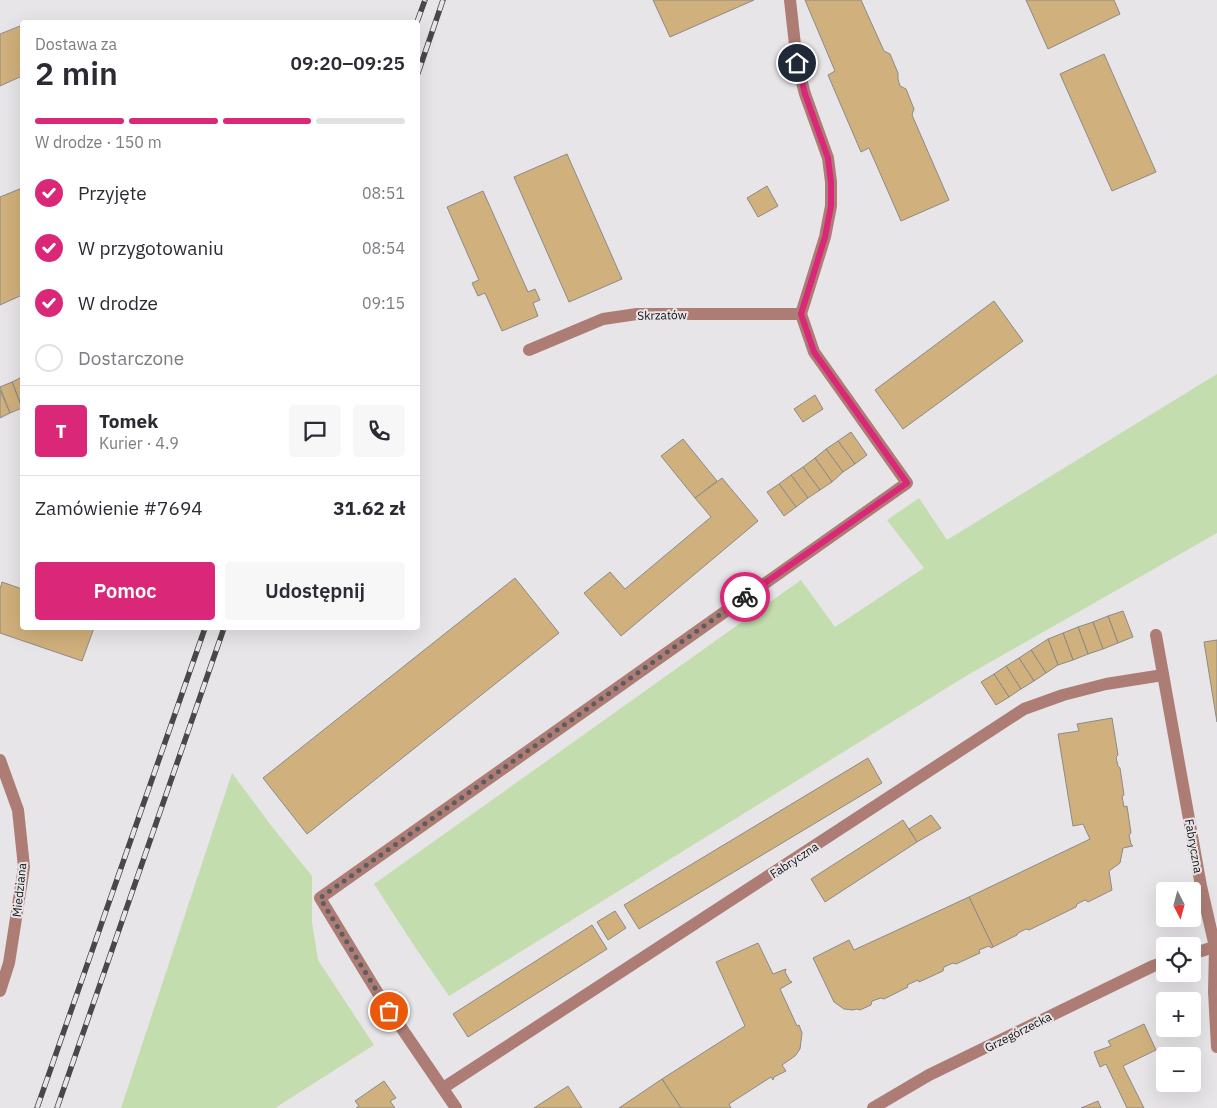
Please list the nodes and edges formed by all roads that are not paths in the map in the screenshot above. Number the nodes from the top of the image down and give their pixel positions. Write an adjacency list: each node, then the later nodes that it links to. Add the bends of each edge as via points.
1 (790, 0): 2 (street, via 797,63 828,158 831,182 831,206 825,237)
2 (801, 314): 3 (street, Skrzatów, via 637,314 603,320); 12 (street, via 814,352 907,483 320,898 379,996)
3 (529, 350)
4 (1156, 635): 5 (street, Fabryczna)
5 (1163, 675): 7 (street, Fabryczna, via 1201,886); 12 (street, Fabryczna, via 1106,684 1024,709)
6 (0, 760): 10 (street, Miedziana, via 18,810 24,868 9,963)
7 (1216, 946): 8 (street); 11 (street, Fabryczna)
8 (1201, 951)
9 (1156, 965): 14 (street, Grzegórzecka, via 928,1075)
10 (0, 991)
11 (1217, 1047)
12 (442, 1088): 13 (street)
13 (456, 1108)
14 (873, 1108)

